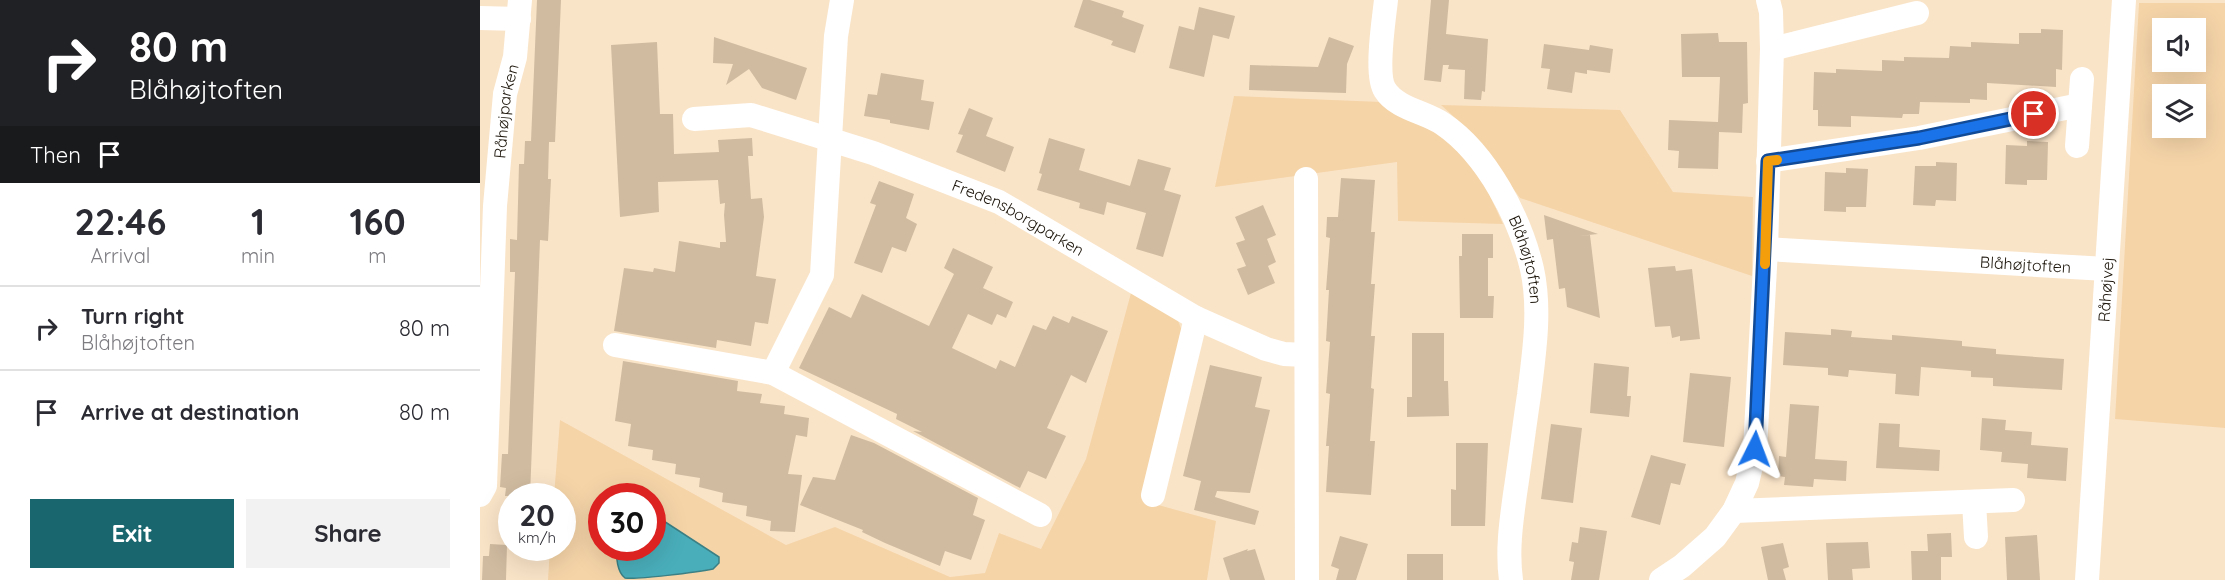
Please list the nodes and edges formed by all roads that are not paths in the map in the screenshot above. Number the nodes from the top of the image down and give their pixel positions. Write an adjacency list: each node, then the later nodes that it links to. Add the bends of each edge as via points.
1 (842, 0): 12 (street)
2 (1386, 0): 32 (street, Blåhøjtoften, via 1380,75 1385,90 1397,101 1443,123 1471,148 1496,183 1522,234 1532,270 1535,348 1509,541)
3 (1768, 0): 8 (street)
4 (2124, 0): 18 (street, Råhøjvej)
5 (520, 10): 7 (street, Råhøjparken); 16 (street, Råhøjparken)
6 (1917, 13): 8 (street)
7 (480, 18)
8 (1772, 49): 14 (street)
9 (2082, 79): 10 (street)
10 (2080, 105): 13 (street); 14 (street, via 1919,138)
11 (694, 119): 12 (street, Fredensborgparken, via 751,115)
12 (830, 140): 19 (street, Fredensborgparken, via 999,202); 22 (street, via 822,275)
13 (2077, 146)
14 (1768, 161): 17 (street)
15 (1306, 179): 21 (street)
16 (488, 205): 23 (street, Råhøjparken)
17 (1766, 249): 18 (street, Blåhøjtoften); 28 (street, via 1755,449 1748,483)
18 (2106, 269): 34 (street, Råhøjvej)
19 (1196, 318): 21 (street, Fredensborgparken, via 1266,349); 25 (street)
20 (615, 345): 22 (street)
21 (1306, 355): 31 (street)
22 (773, 373): 29 (street)
23 (484, 395): 24 (street, Råhøjparken, via 485,486)
24 (480, 495)
25 (1153, 495)
26 (2013, 500): 27 (street)
27 (1974, 502): 28 (street); 30 (street)
28 (1734, 512): 33 (street, via 1715,537)
29 (1040, 515)
30 (1976, 537)
31 (1307, 580)
32 (1511, 580)
33 (1660, 580)
34 (2087, 580)

